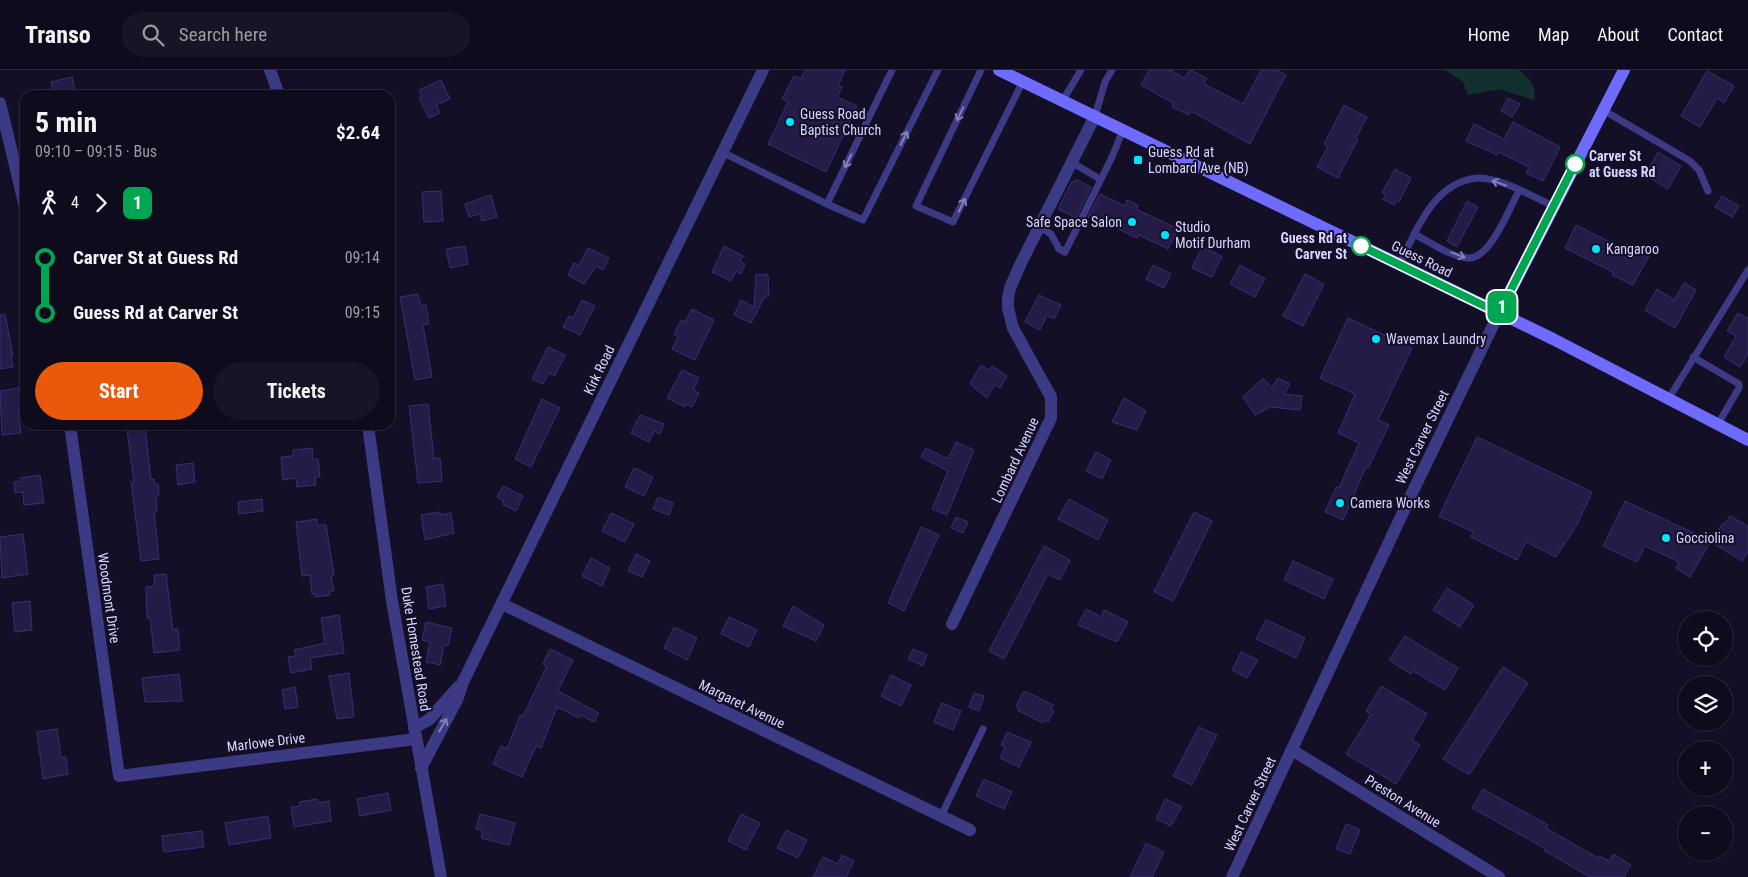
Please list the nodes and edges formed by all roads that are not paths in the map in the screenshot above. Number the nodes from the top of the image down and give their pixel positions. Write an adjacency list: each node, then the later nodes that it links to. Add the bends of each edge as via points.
1 (270, 70): 11 (street)
2 (762, 70): 17 (street, Kirk Road)
3 (892, 70): 23 (lane, one-way to 23)
4 (938, 70): 23 (lane, one-way to 4, via 863,220)
5 (981, 70): 10 (lane, one-way to 10, via 916,206 953,222)
6 (999, 70): 10 (main road, Guess Road)
7 (1080, 70): 12 (lane)
8 (1112, 70): 15 (lane)
9 (1624, 70): 14 (main road, West Carver Street)
10 (1018, 76): 12 (main road, Guess Road)
11 (277, 90)
12 (1063, 100): 15 (main road, Guess Road)
13 (0, 103): 20 (street)
14 (1603, 110): 22 (lane, via 1690,161 1700,170); 24 (main road, West Carver Street)
15 (1094, 116): 16 (main road, Guess Road); 18 (street, Lombard Avenue)
16 (1124, 130): 19 (lane); 27 (main road, Guess Road)
17 (722, 152): 23 (lane); 36 (street, Kirk Road)
18 (1071, 162): 19 (lane); 25 (street, Lombard Avenue)
19 (1100, 179): 25 (lane, via 1065,252 1059,249 1051,234)
20 (20, 186)
21 (1519, 191): 24 (lane); 26 (lane, one-way to 26, via 1479,178 1465,181 1448,189 1433,203); 26 (lane, one-way to 21, via 1457,255 1479,256 1489,246)
22 (1708, 191)
23 (826, 204)
24 (1553, 206): 29 (main road, West Carver Street)
25 (1040, 227): 37 (street, Lombard Avenue, via 1010,288 1008,308 1013,328 1051,396 1051,418)
26 (1414, 234): 27 (lane)
27 (1400, 265): 29 (main road, Guess Road)
28 (1748, 270): 30 (lane)
29 (1499, 313): 31 (main road, Guess Road); 41 (street, West Carver Street)
30 (1693, 357): 31 (lane); 32 (lane, via 1739,384 1740,388)
31 (1669, 398): 32 (main road, Guess Road)
32 (1718, 424): 35 (main road, Guess Road)
33 (71, 430): 43 (street, Woodmont Drive)
34 (369, 430): 40 (street, Duke Homestead Road, via 392,602)
35 (1748, 440)
36 (502, 604): 38 (street, Kirk Road); 44 (street, Margaret Avenue)
37 (952, 624)
38 (463, 682): 40 (street, Kirk Road); 42 (street, Kirk Road, one-way to 38, via 457,700)
39 (983, 729): 44 (lane)
40 (415, 733): 42 (street, Duke Homestead Road); 43 (street, Marlowe Drive)
41 (1292, 750): 47 (street, West Carver Street); 48 (street, Preston Avenue)
42 (421, 768): 46 (street, Duke Homestead Road)
43 (119, 776)
44 (941, 816): 45 (street, Margaret Avenue)
45 (970, 830)
46 (441, 877)
47 (1232, 877)
48 (1499, 877)

